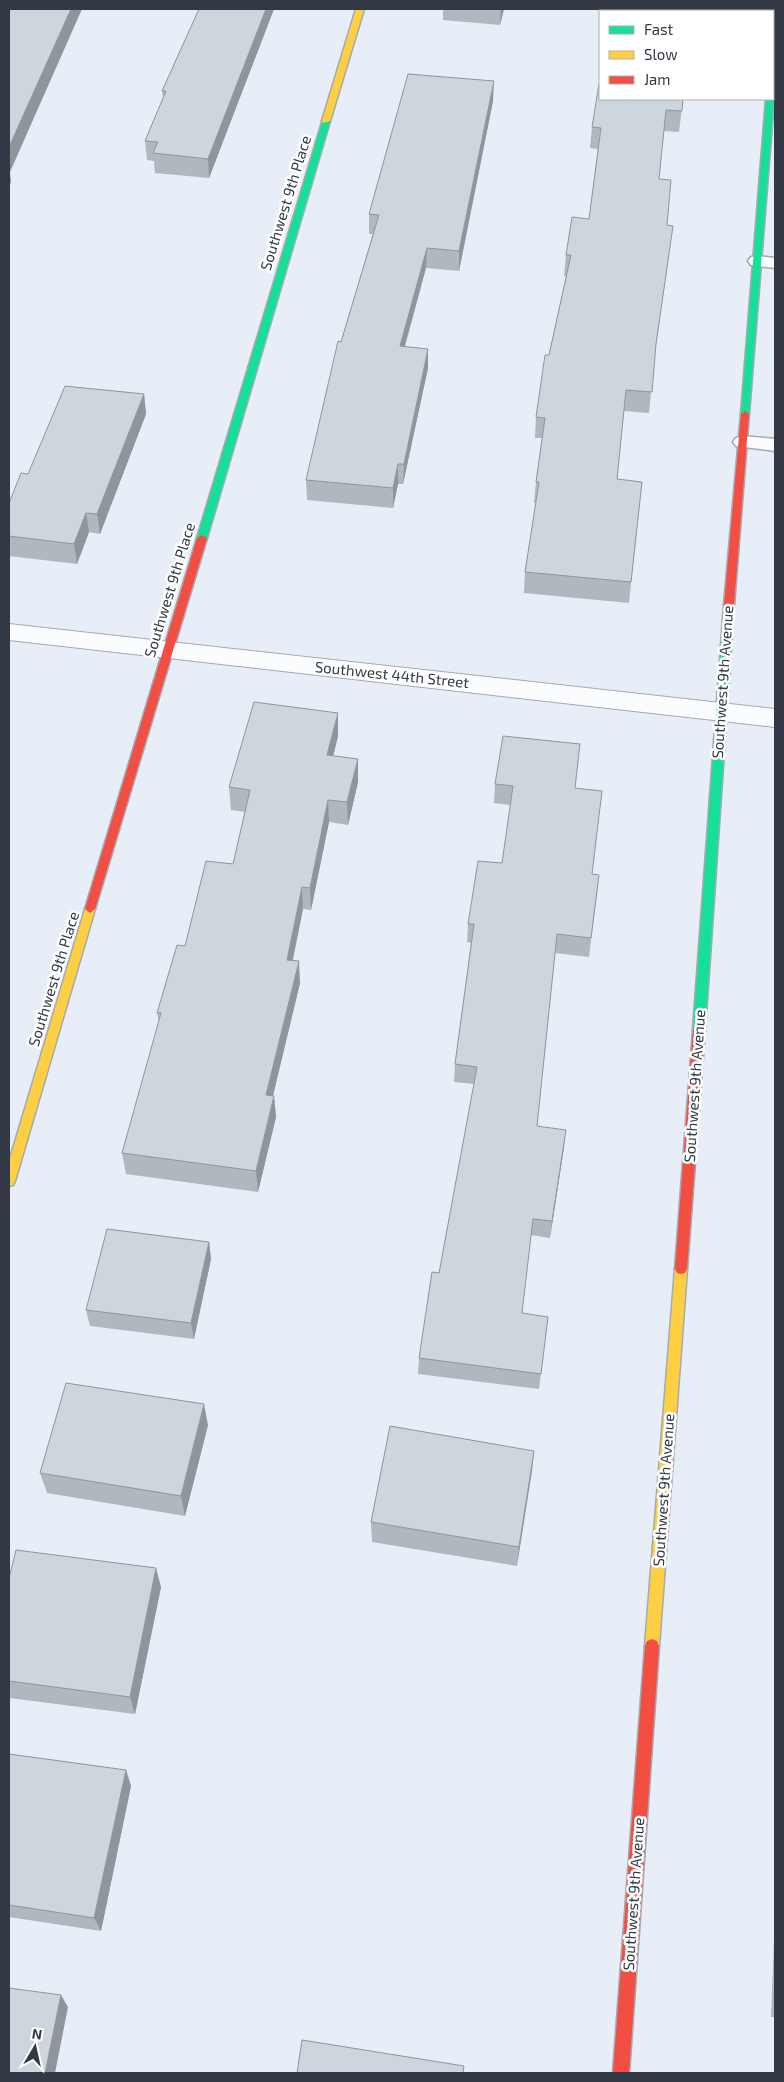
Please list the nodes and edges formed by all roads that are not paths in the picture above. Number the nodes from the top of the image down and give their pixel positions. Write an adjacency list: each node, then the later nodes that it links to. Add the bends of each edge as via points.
1 (360, 9): 10 (street, Southwest 9th Place)
2 (775, 36): 3 (street)
3 (774, 52)
4 (770, 100): 5 (street, Southwest 9th Avenue)
5 (757, 261): 6 (lane); 7 (street, Southwest 9th Avenue)
6 (775, 263)
7 (743, 442): 8 (lane); 11 (street, Southwest 9th Avenue)
8 (775, 445)
9 (9, 632): 10 (street, Southwest 44th Street)
10 (167, 650): 11 (street, Southwest 44th Street); 13 (street, Southwest 9th Place)
11 (721, 712): 12 (street, Southwest 44th Street); 14 (street, Southwest 9th Avenue)
12 (775, 718)
13 (9, 1181)
14 (621, 2073)

